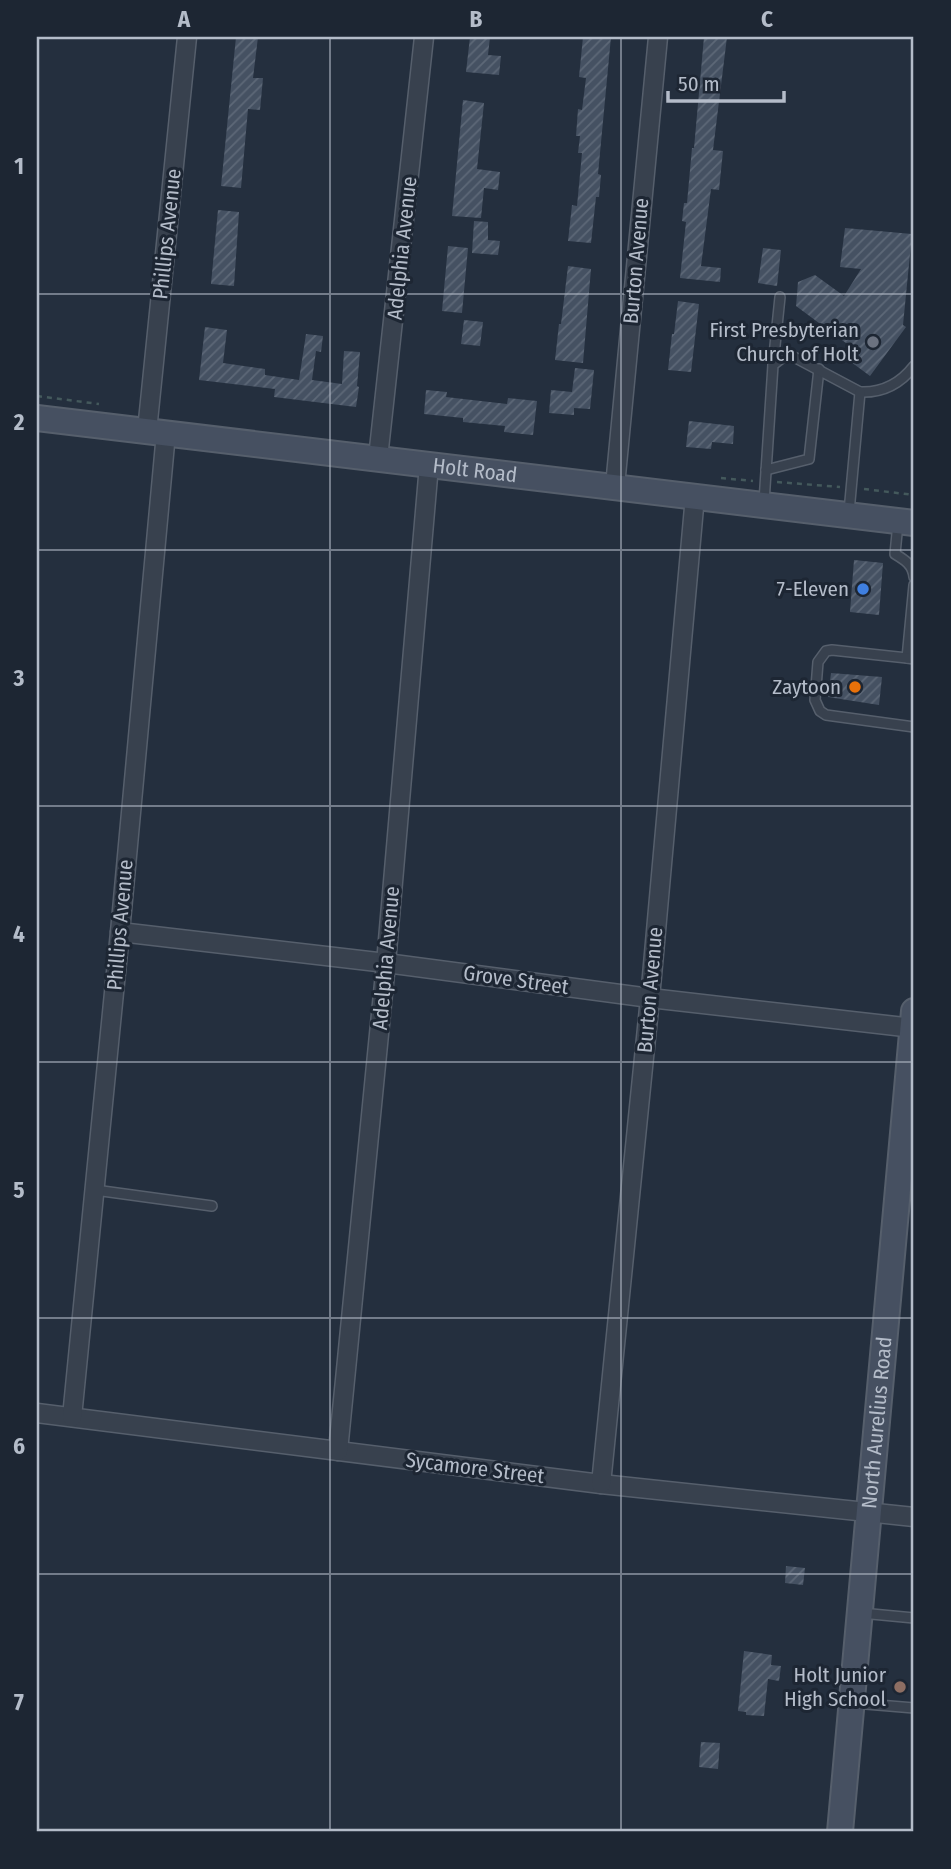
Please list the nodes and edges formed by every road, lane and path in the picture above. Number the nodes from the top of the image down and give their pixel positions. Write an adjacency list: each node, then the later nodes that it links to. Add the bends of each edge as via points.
1 (187, 37): 12 (street, Phillips Avenue)
2 (424, 37): 13 (street, Adelphia Avenue)
3 (658, 37): 17 (street, Burton Avenue)
4 (780, 298): 5 (lane)
5 (773, 365): 7 (lane, via 794,357); 15 (lane)
6 (914, 366): 8 (lane, via 897,384)
7 (818, 369): 8 (lane); 15 (lane, via 809,459)
8 (860, 392): 18 (lane)
9 (37, 396): 10 (path)
10 (102, 404)
11 (37, 418): 12 (main road, Holt Road)
12 (157, 432): 13 (main road, Holt Road); 29 (street, Phillips Avenue)
13 (378, 458): 14 (main road, Holt Road)
14 (429, 465): 17 (main road, Holt Road); 30 (street, Adelphia Avenue)
15 (766, 470): 19 (lane)
16 (714, 478): 19 (path)
17 (615, 486): 21 (main road, Holt Road)
18 (851, 488): 19 (path); 20 (path); 22 (lane)
19 (764, 493): 21 (main road, Holt Road); 22 (main road, Holt Road)
20 (914, 495)
21 (695, 496): 31 (street, Burton Avenue)
22 (848, 515): 23 (main road, Holt Road)
23 (906, 522): 24 (lane, via 895,554 908,562)
24 (914, 577)
25 (914, 585): 26 (lane)
26 (914, 593): 27 (lane)
27 (911, 658): 28 (lane, via 825,651 818,662 815,700 826,715)
28 (914, 727)
29 (120, 932): 30 (street, Grove Street); 33 (street, Phillips Avenue)
30 (386, 963): 31 (street, Grove Street); 37 (street, Adelphia Avenue)
31 (650, 998): 32 (street, Grove Street); 38 (street, Burton Avenue)
32 (914, 1019): 39 (main road, North Aurelius Road, via 902,1194)
33 (95, 1190): 34 (lane); 36 (street, Phillips Avenue)
34 (212, 1206)
35 (37, 1413): 36 (street, Sycamore Street)
36 (72, 1417): 37 (street, Sycamore Street)
37 (338, 1451): 38 (street, Sycamore Street)
38 (601, 1484): 39 (street, Sycamore Street)
39 (870, 1512): 40 (street, Sycamore Street); 41 (main road, North Aurelius Road)
40 (914, 1517)
41 (861, 1613): 42 (lane); 43 (main road, North Aurelius Road)
42 (914, 1618)
43 (852, 1703): 44 (lane); 45 (main road, North Aurelius Road)
44 (914, 1708)
45 (840, 1832)

